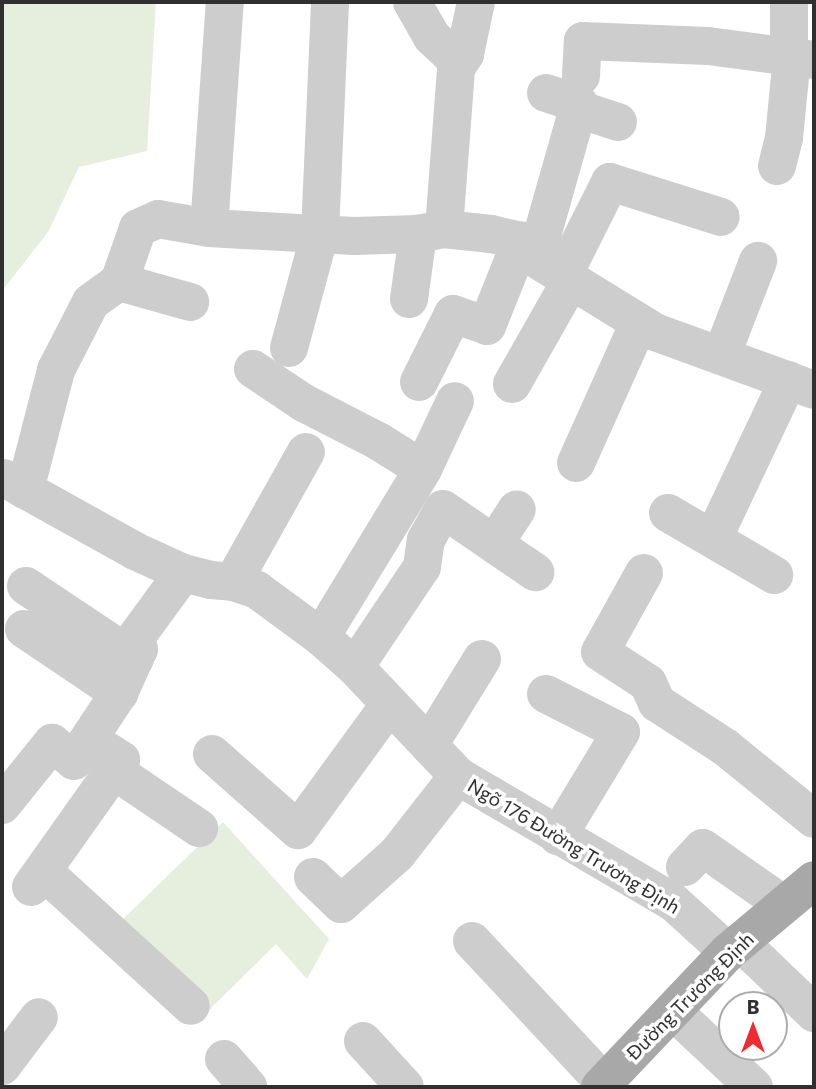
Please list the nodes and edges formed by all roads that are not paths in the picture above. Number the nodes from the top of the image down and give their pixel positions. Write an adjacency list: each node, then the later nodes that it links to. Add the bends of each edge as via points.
1 (225, 2): 12 (lane)
2 (330, 2): 14 (lane)
3 (412, 2): 6 (lane, via 432,37 450,54)
4 (476, 2): 6 (lane)
5 (789, 2): 7 (lane)
6 (465, 54): 13 (lane, via 456,68)
7 (798, 58): 8 (lane, via 708,46 583,41); 10 (lane)
8 (568, 93): 9 (lane); 16 (lane)
9 (618, 122)
10 (777, 166)
11 (721, 218): 16 (lane, via 610,182)
12 (209, 228): 14 (lane); 17 (lane, via 158,219 138,228)
13 (431, 231): 14 (lane, via 354,236); 16 (lane, via 491,234); 18 (lane)
14 (320, 233): 21 (lane)
15 (758, 261): 22 (lane)
16 (548, 263): 20 (lane); 24 (lane, via 487,326 453,314); 25 (lane)
17 (120, 282): 19 (lane); 31 (lane, via 91,302 56,370)
18 (409, 299)
19 (190, 302)
20 (639, 323): 22 (lane); 29 (lane)
21 (289, 348)
22 (722, 354): 26 (lane)
23 (253, 369): 30 (lane)
24 (419, 382)
25 (512, 384)
26 (801, 385): 34 (lane)
27 (455, 401): 30 (lane)
28 (306, 452): 40 (lane)
29 (576, 463)
30 (423, 469): 42 (lane)
31 (13, 483): 37 (lane, Ngõ 176 Đường Trương Định)
32 (517, 509): 35 (lane)
33 (668, 513): 34 (lane)
34 (713, 539): 39 (lane)
35 (495, 543): 36 (lane); 44 (lane, via 443,509 426,540 422,567)
36 (535, 572)
37 (183, 573): 40 (lane, Ngõ 176 Đường Trương Định); 45 (lane, via 131,644 139,649)
38 (644, 573): 54 (lane, via 600,652 648,683 657,704 725,747)
39 (774, 575)
40 (233, 582): 42 (lane, Ngõ 176 Đường Trương Định, via 257,590)
41 (23, 600): 45 (lane)
42 (321, 637): 44 (lane, Ngõ 176 Đường Trương Định)
43 (482, 659): 49 (lane)
44 (355, 667): 47 (lane, Ngõ 176 Đường Trương Định)
45 (127, 676): 48 (lane)
46 (546, 694): 56 (lane, via 621,732)
47 (388, 705): 49 (lane, Ngõ 176 Đường Trương Định); 50 (lane, via 298,830)
48 (89, 739): 51 (lane, via 121,760); 53 (lane, via 74,761 52,743)
49 (429, 745): 52 (lane, Ngõ 176 Đường Trương Định)
50 (212, 754)
51 (113, 770): 55 (lane); 63 (lane, via 37,879)
52 (458, 776): 56 (lane, Ngõ 176 Đường Trương Định); 58 (lane, via 397,854 341,904)
53 (2, 805)
54 (814, 820)
55 (198, 828)
56 (558, 836): 62 (lane, Ngõ 176 Đường Trương Định, via 673,902)
57 (685, 867): 60 (lane, via 703,848)
58 (313, 877)
59 (814, 880): 60 (main road, Đường Trương Định)
60 (784, 905): 62 (main road, Đường Trương Định)
61 (472, 941): 69 (lane)
62 (734, 947): 64 (main road, Đường Trương Định); 65 (lane, Ngõ 176 Đường Trương Định)
63 (191, 1006)
64 (673, 1011): 69 (main road, Đường Trương Định); 71 (lane)
65 (814, 1013)
66 (39, 1017): 68 (lane)
67 (363, 1041): 70 (lane)
68 (2, 1066)
69 (604, 1086)
70 (405, 1087)
71 (754, 1087)

